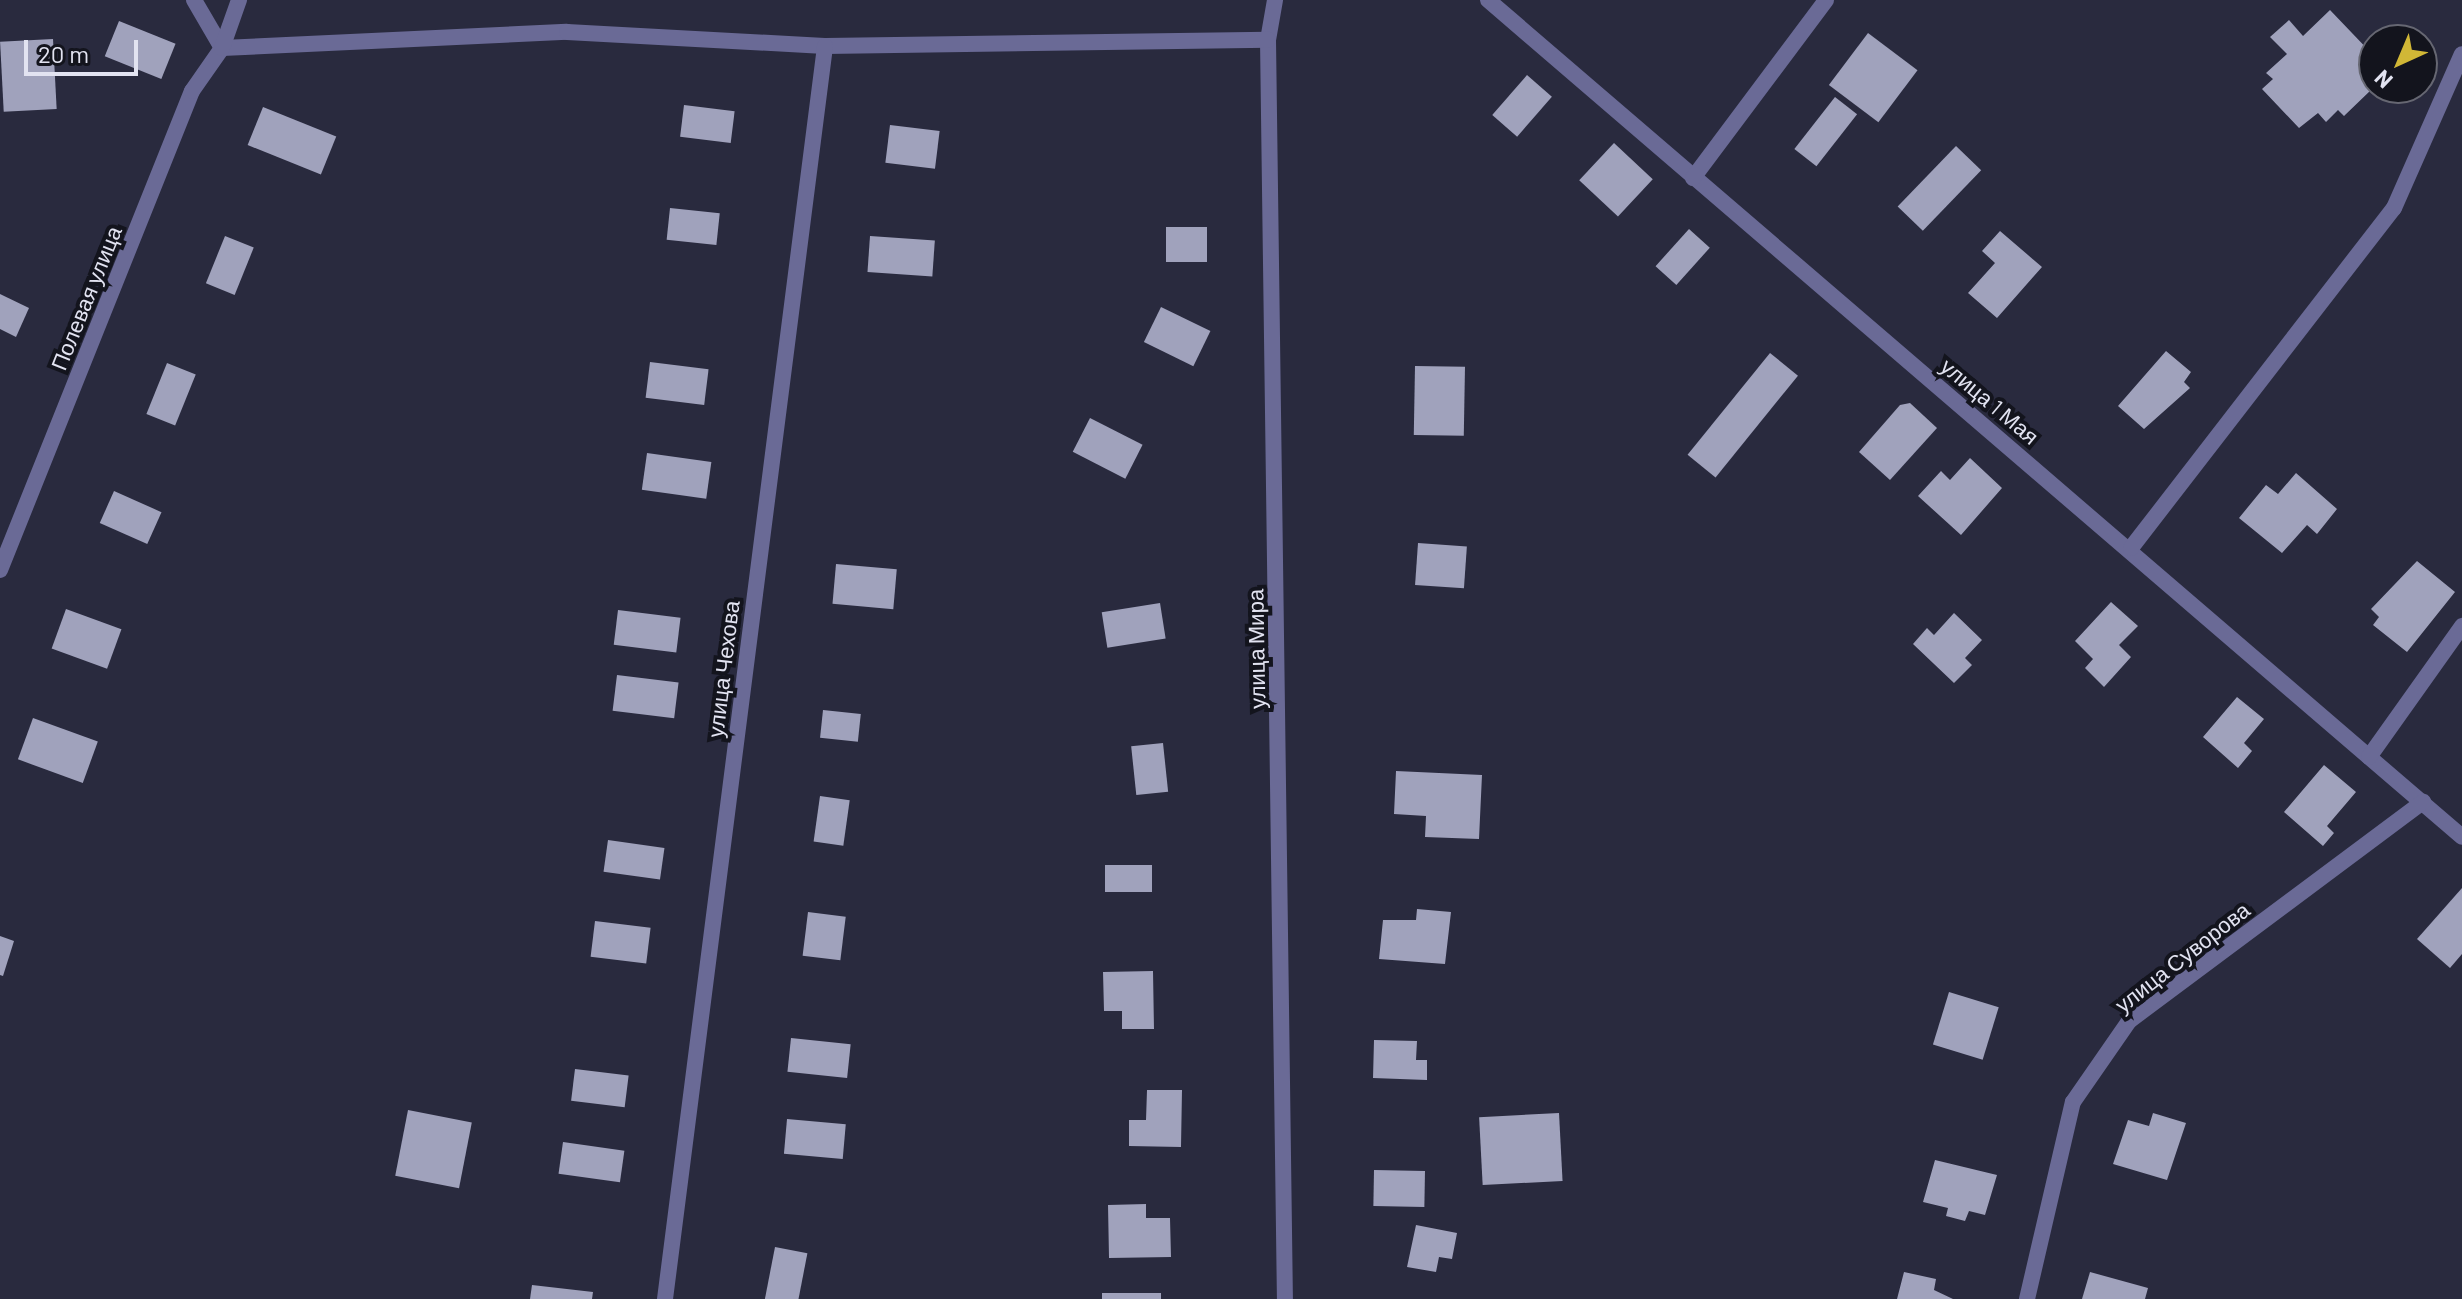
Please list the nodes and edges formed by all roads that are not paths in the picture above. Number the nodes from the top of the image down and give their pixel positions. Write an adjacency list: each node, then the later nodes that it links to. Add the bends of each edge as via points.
1 (194, 0): 8 (street)
2 (239, 0): 8 (street, Полевая улица)
3 (1275, 0): 6 (street, улица Мира)
4 (1488, 0): 10 (street, улица 1 Мая)
5 (1826, 0): 10 (street)
6 (1268, 40): 7 (street); 18 (street, улица Мира)
7 (825, 46): 8 (street, via 567,32); 17 (street, улица Чехова)
8 (222, 48): 12 (street, Полевая улица, via 192,91)
9 (2462, 54): 11 (street, via 2394,208)
10 (1693, 178): 11 (street, улица 1 Мая)
11 (2131, 548): 14 (street, улица 1 Мая)
12 (0, 570)
13 (2462, 626): 14 (street)
14 (2369, 757): 15 (street, улица 1 Мая)
15 (2423, 802): 16 (street, улица 1 Мая); 19 (street, улица Суворова, via 2129,1021 2073,1102)
16 (2462, 837)
17 (665, 1299)
18 (1285, 1299)
19 (2027, 1299)

